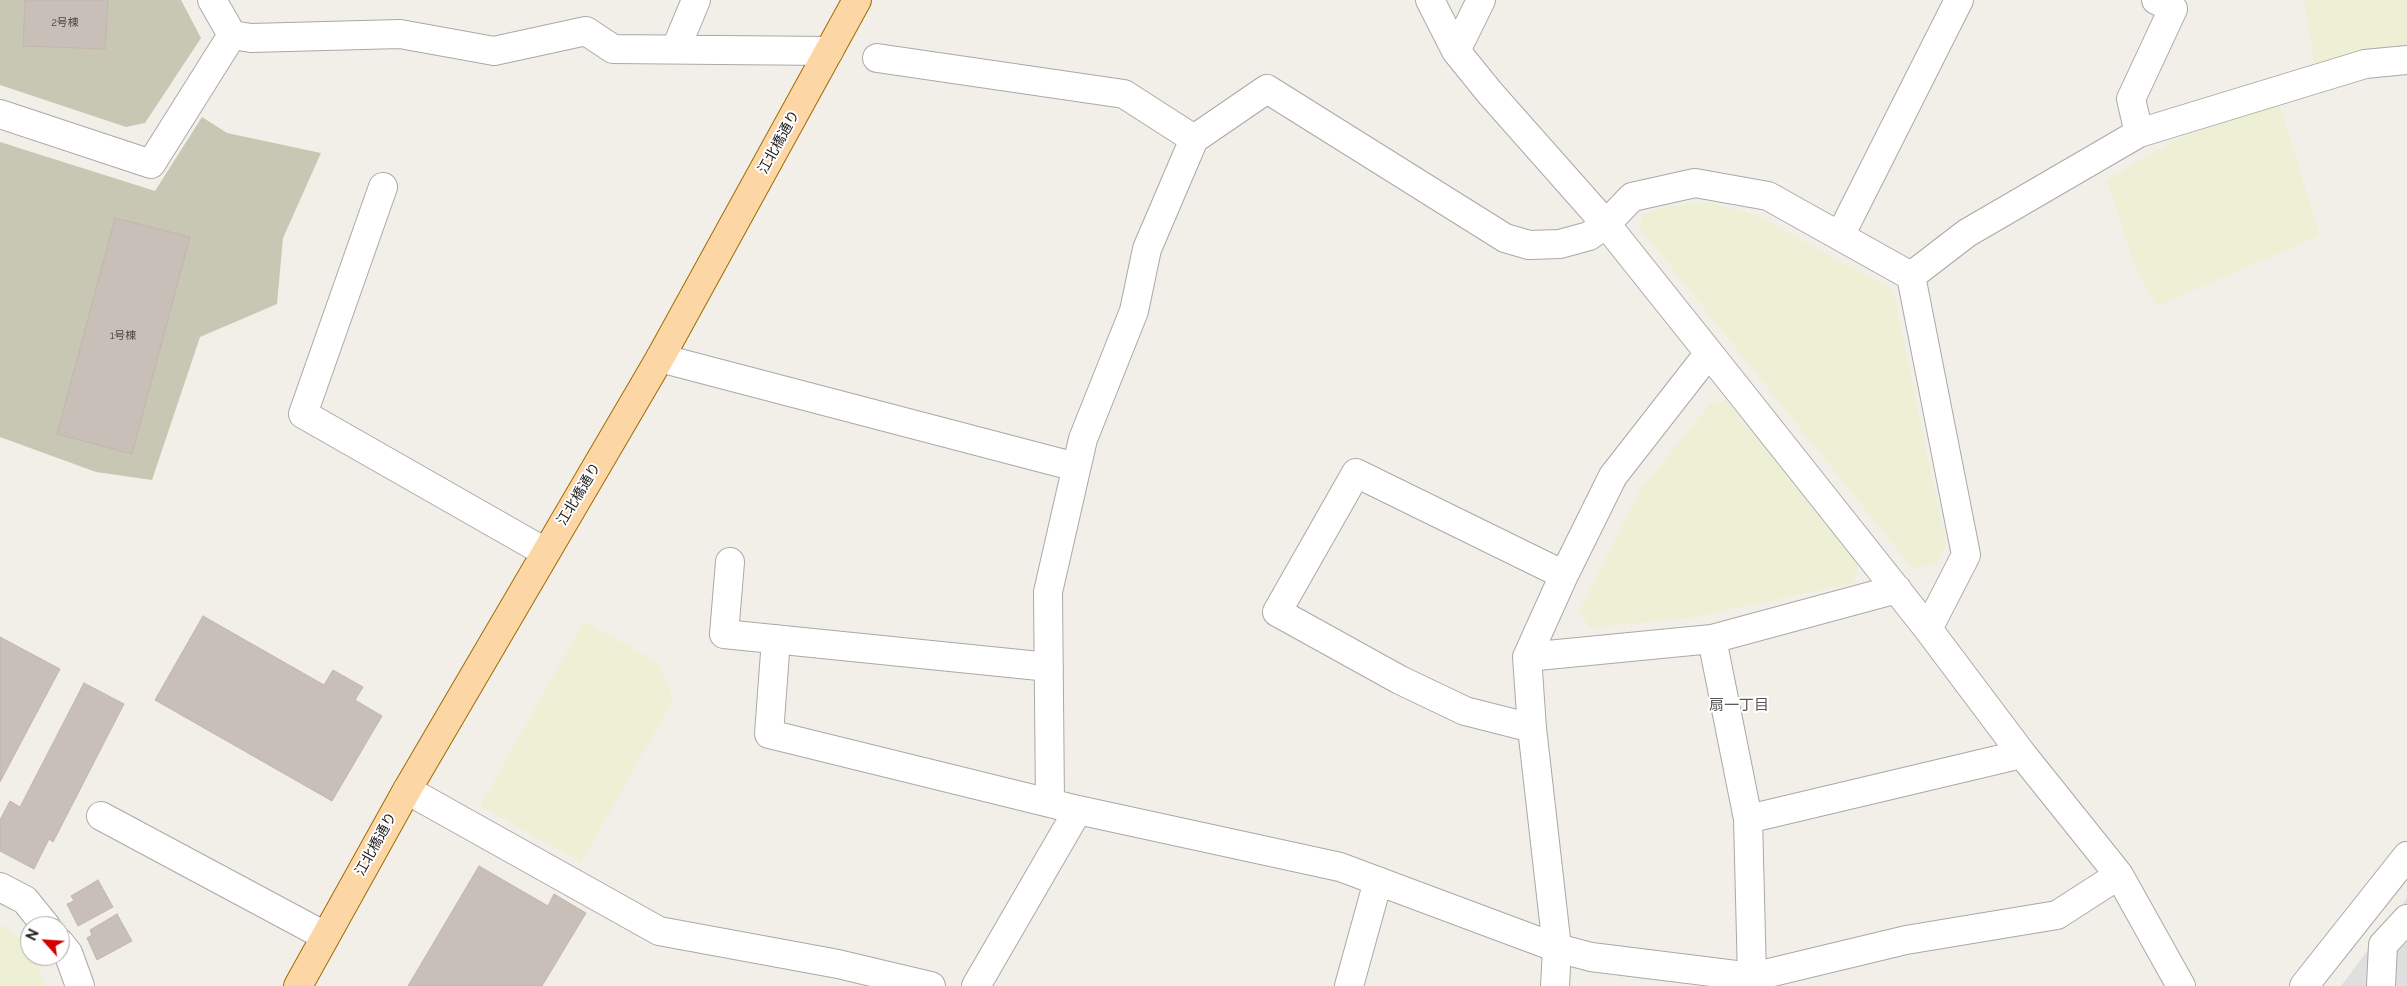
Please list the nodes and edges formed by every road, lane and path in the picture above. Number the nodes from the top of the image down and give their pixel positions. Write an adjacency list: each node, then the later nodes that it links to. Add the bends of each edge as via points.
1 (212, 0): 8 (street)
2 (696, 0): 9 (street)
3 (857, 0): 10 (main road, 江北橋通り)
4 (1430, 0): 11 (street)
5 (1481, 0): 11 (street)
6 (1960, 0): 19 (street)
7 (2156, 0): 15 (street, via 2173,9 2132,100)
8 (232, 35): 9 (street, via 251,38 400,34 494,51 586,31 613,48); 14 (street, via 152,164)
9 (676, 48): 10 (street)
10 (829, 51): 22 (main road, 江北橋通り)
11 (1456, 51): 18 (street)
12 (877, 58): 16 (street, via 1124,94)
13 (2407, 60): 15 (street, via 2365,64)
14 (0, 114)
15 (2139, 133): 20 (street, via 1967,233)
16 (1194, 139): 18 (street, via 1267,89 1505,238 1529,244 1560,244 1589,236); 23 (street, via 1147,248 1134,311 1083,439)
17 (383, 186): 24 (street, via 303,414)
18 (1606, 224): 19 (street, via 1632,197 1695,183 1768,196); 21 (street)
19 (1840, 236): 20 (street)
20 (1911, 276): 28 (street, via 1966,555)
21 (1709, 353): 26 (street, via 1613,476); 27 (street)
22 (660, 358): 23 (street); 24 (main road, 江北橋通り)
23 (1076, 467): 32 (street, via 1048,592)
24 (545, 552): 35 (main road, 江北橋通り)
25 (730, 562): 29 (street, via 724,634)
26 (1564, 575): 31 (street); 33 (street, via 1356,473 1277,612 1400,680 1465,711)
27 (1897, 590): 28 (street); 30 (street)
28 (1928, 629): 34 (street)
29 (776, 639): 32 (street); 36 (street, via 769,734)
30 (1712, 639): 31 (street); 39 (street)
31 (1527, 657): 33 (street)
32 (1049, 667): 36 (street)
33 (1532, 728): 48 (street)
34 (2022, 754): 39 (street); 41 (street)
35 (407, 790): 47 (main road, 江北橋通り); 53 (street, via 659,930 838,964)
36 (1050, 803): 37 (street)
37 (1078, 810): 42 (street, via 1340,867); 54 (street)
38 (100, 816): 47 (street)
39 (1748, 819): 50 (street)
40 (2407, 856): 44 (street)
41 (2119, 875): 50 (street, via 2057,914 1906,940); 57 (street)
42 (1378, 881): 48 (street); 55 (street)
43 (0, 887): 45 (street, via 25,900)
44 (2370, 900): 46 (street); 58 (street)
45 (38, 916)
46 (2403, 922): 59 (street, via 2383,945)
47 (325, 936): 52 (main road, 江北橋通り)
48 (1557, 948): 50 (street, via 1590,956); 56 (street)
49 (70, 958): 51 (street)
50 (1752, 977)
51 (80, 986)
52 (298, 986)
53 (931, 986)
54 (976, 986)
55 (1350, 986)
56 (1555, 986)
57 (2182, 986)
58 (2304, 986)
59 (2381, 986)

